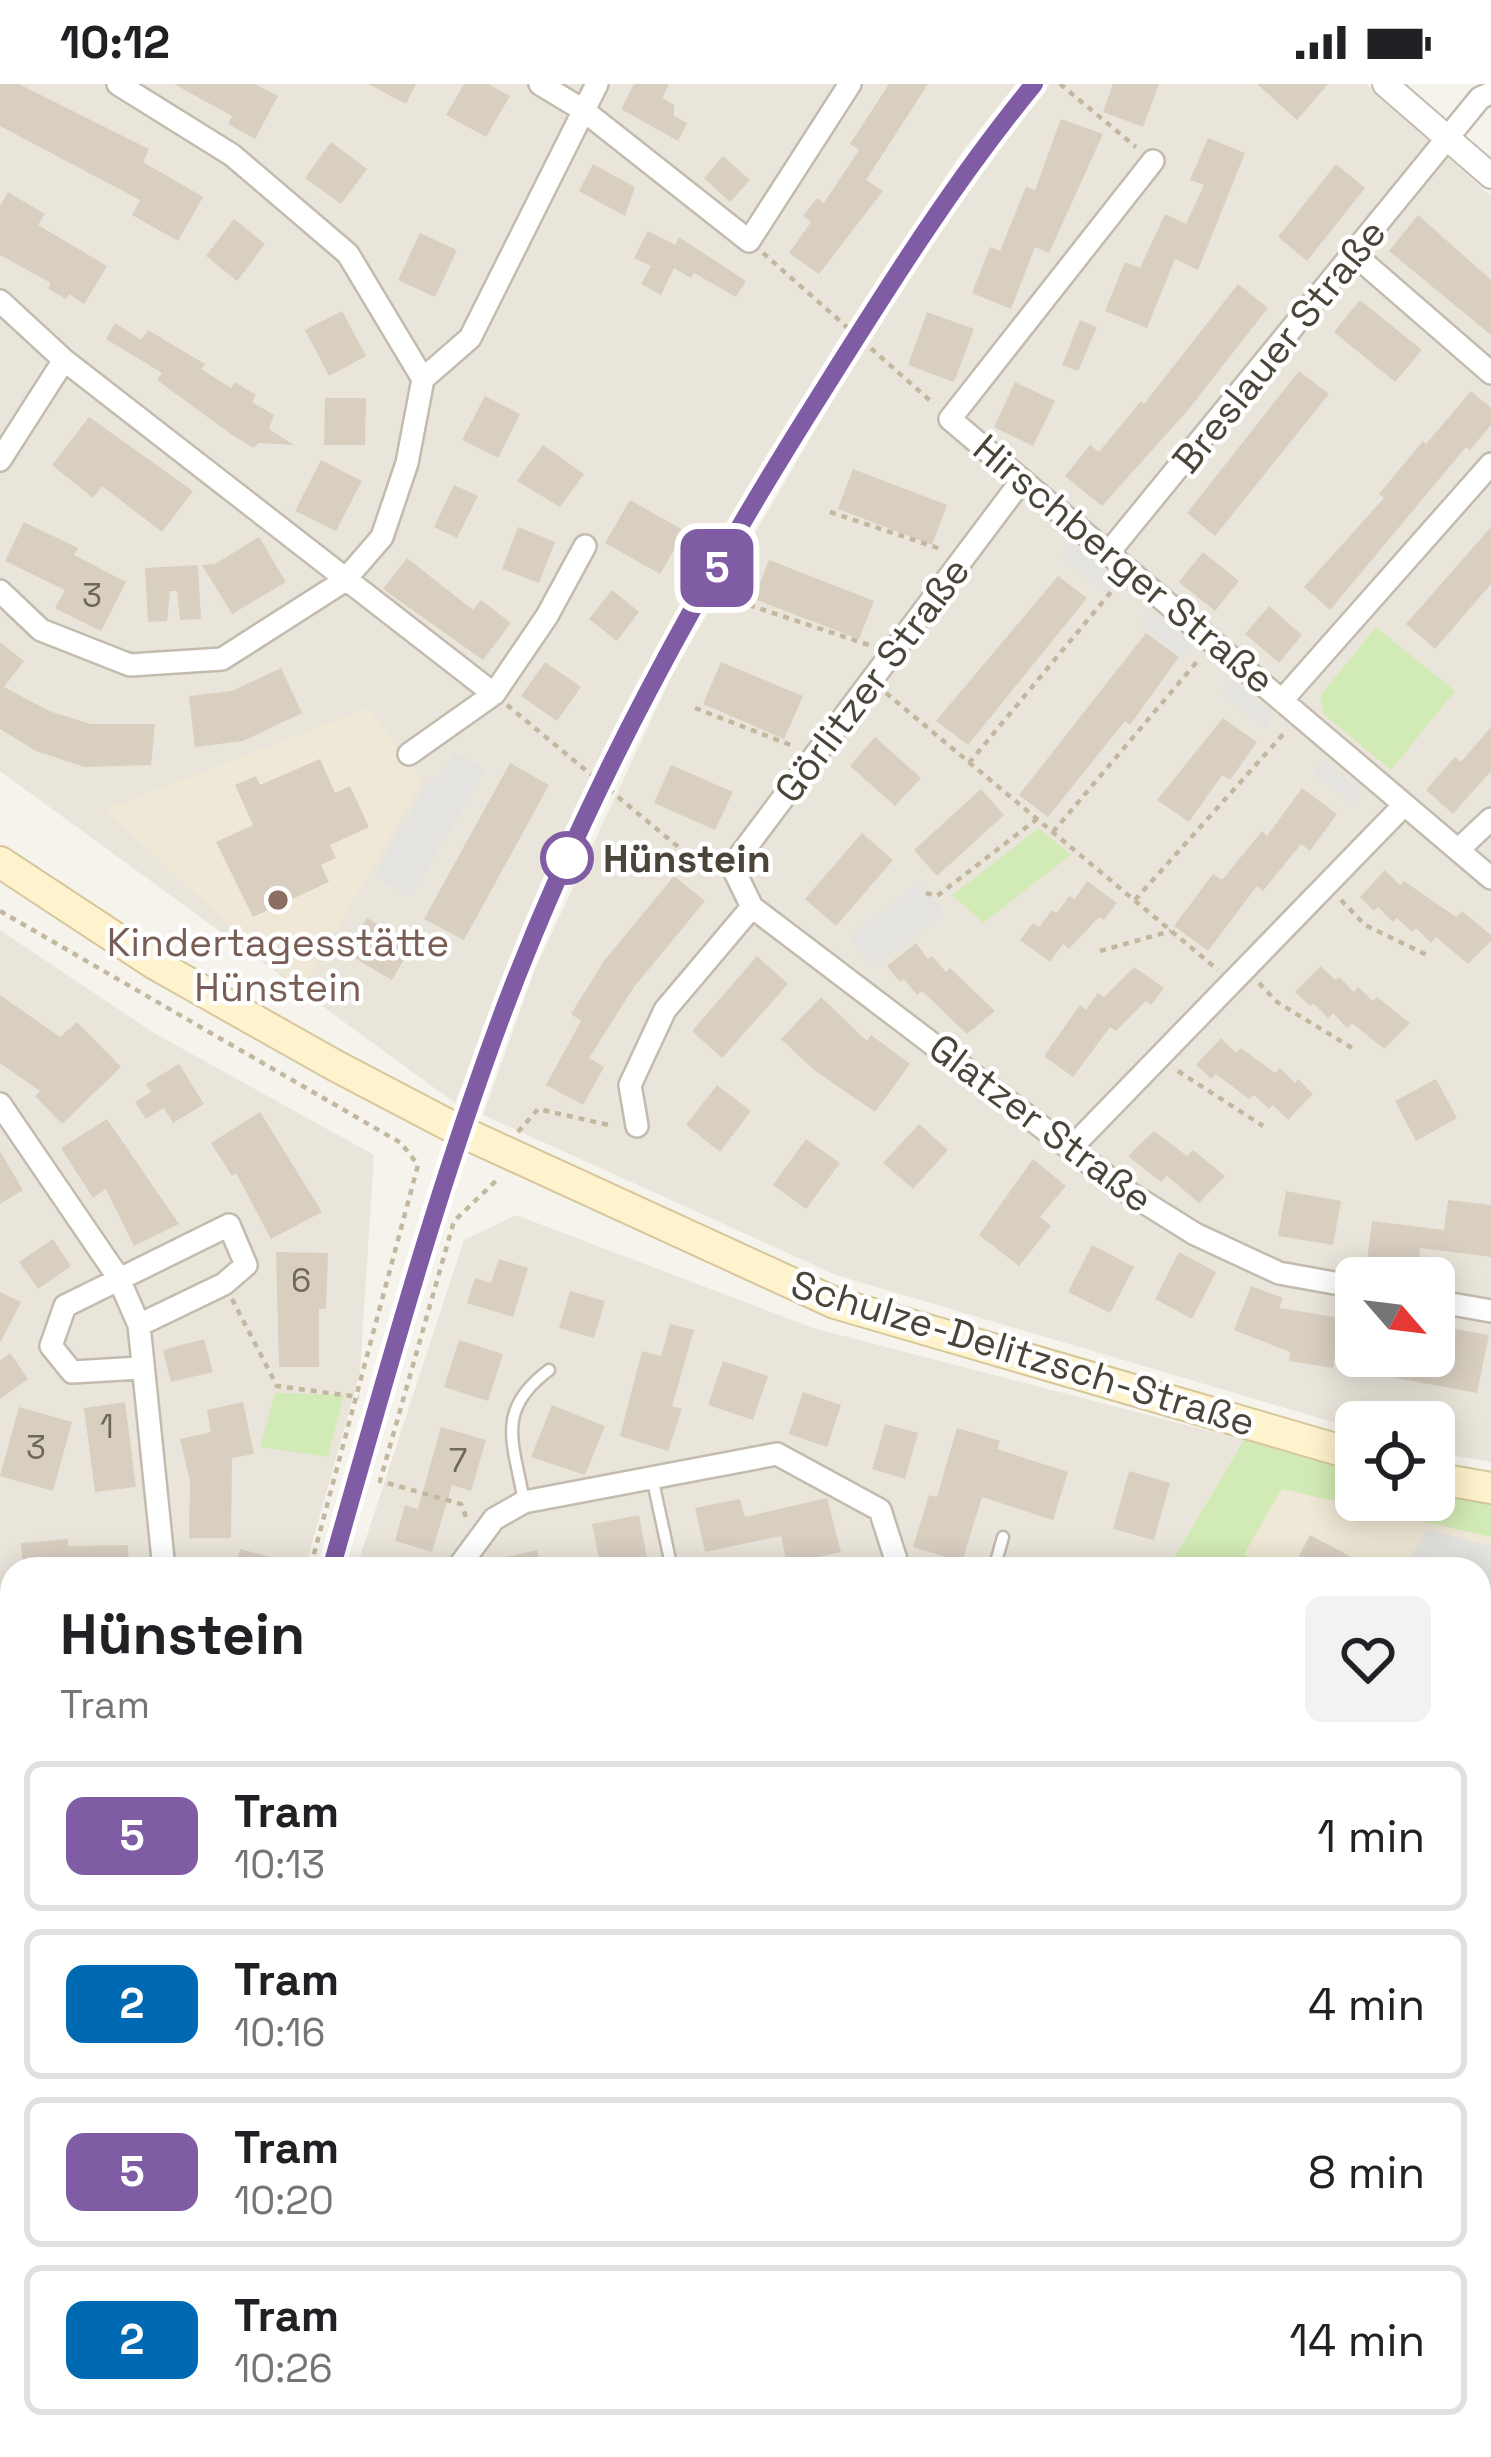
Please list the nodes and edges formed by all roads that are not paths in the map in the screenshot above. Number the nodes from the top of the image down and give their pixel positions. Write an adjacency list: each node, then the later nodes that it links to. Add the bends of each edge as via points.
1 (118, 84): 15 (street, via 232,155 348,254)
2 (540, 84): 7 (street)
3 (598, 84): 7 (street)
4 (850, 84): 7 (street, via 749,241)
5 (1385, 84): 8 (street)
6 (1491, 93): 8 (street, Breslauer Straße)
7 (584, 110): 15 (street, via 470,338)
8 (1447, 138): 10 (street); 11 (street, Breslauer Straße)
9 (1153, 160): 18 (street, Hirschberger Straße, via 950,419)
10 (1491, 176)
11 (1354, 255): 14 (street); 20 (street, Breslauer Straße)
12 (0, 301): 13 (street)
13 (64, 360): 16 (street); 21 (street)
14 (1491, 373)
15 (423, 380): 21 (street, via 382,537)
16 (0, 460)
17 (1491, 464): 24 (street)
18 (1022, 480): 20 (street, Hirschberger Straße); 31 (street, Görlitzer Straße, via 732,866)
19 (585, 546): 23 (street)
20 (1109, 552): 24 (street, Hirschberger Straße)
21 (344, 581): 22 (street, via 222,659 130,665 41,630); 23 (street)
22 (0, 591)
23 (494, 694): 25 (street)
24 (1293, 705): 26 (street, Hirschberger Straße)
25 (409, 754)
26 (1404, 805): 28 (street, Hirschberger Straße); 34 (street)
27 (1491, 819): 28 (street)
28 (1459, 849): 30 (street, Hirschberger Straße)
29 (0, 862): 42 (main road, Schulze-Delitzsch-Straße, via 155,964 336,1066 835,1304)
30 (1491, 878)
31 (752, 907): 33 (street, via 665,1010 630,1085); 34 (street, Glatzer Straße)
32 (0, 1104): 35 (street)
33 (637, 1126)
34 (1072, 1147): 36 (street, Glatzer Straße, via 1196,1234 1279,1273)
35 (118, 1277): 39 (street); 39 (street, via 229,1225 246,1265); 40 (street, via 65,1306 51,1346 72,1372)
36 (1335, 1283)
37 (1455, 1305): 38 (street)
38 (1491, 1311)
39 (139, 1325): 40 (street)
40 (140, 1368): 48 (street)
41 (549, 1370): 46 (lane, via 509,1417)
42 (1335, 1449)
43 (652, 1477): 46 (street); 50 (lane); 51 (street, via 777,1454 880,1510)
44 (1455, 1482): 45 (main road)
45 (1491, 1488)
46 (524, 1502): 49 (street, via 494,1519)
47 (1003, 1537): 52 (lane)
48 (163, 1557)
49 (464, 1557)
50 (669, 1557)
51 (895, 1557)
52 (997, 1557)

